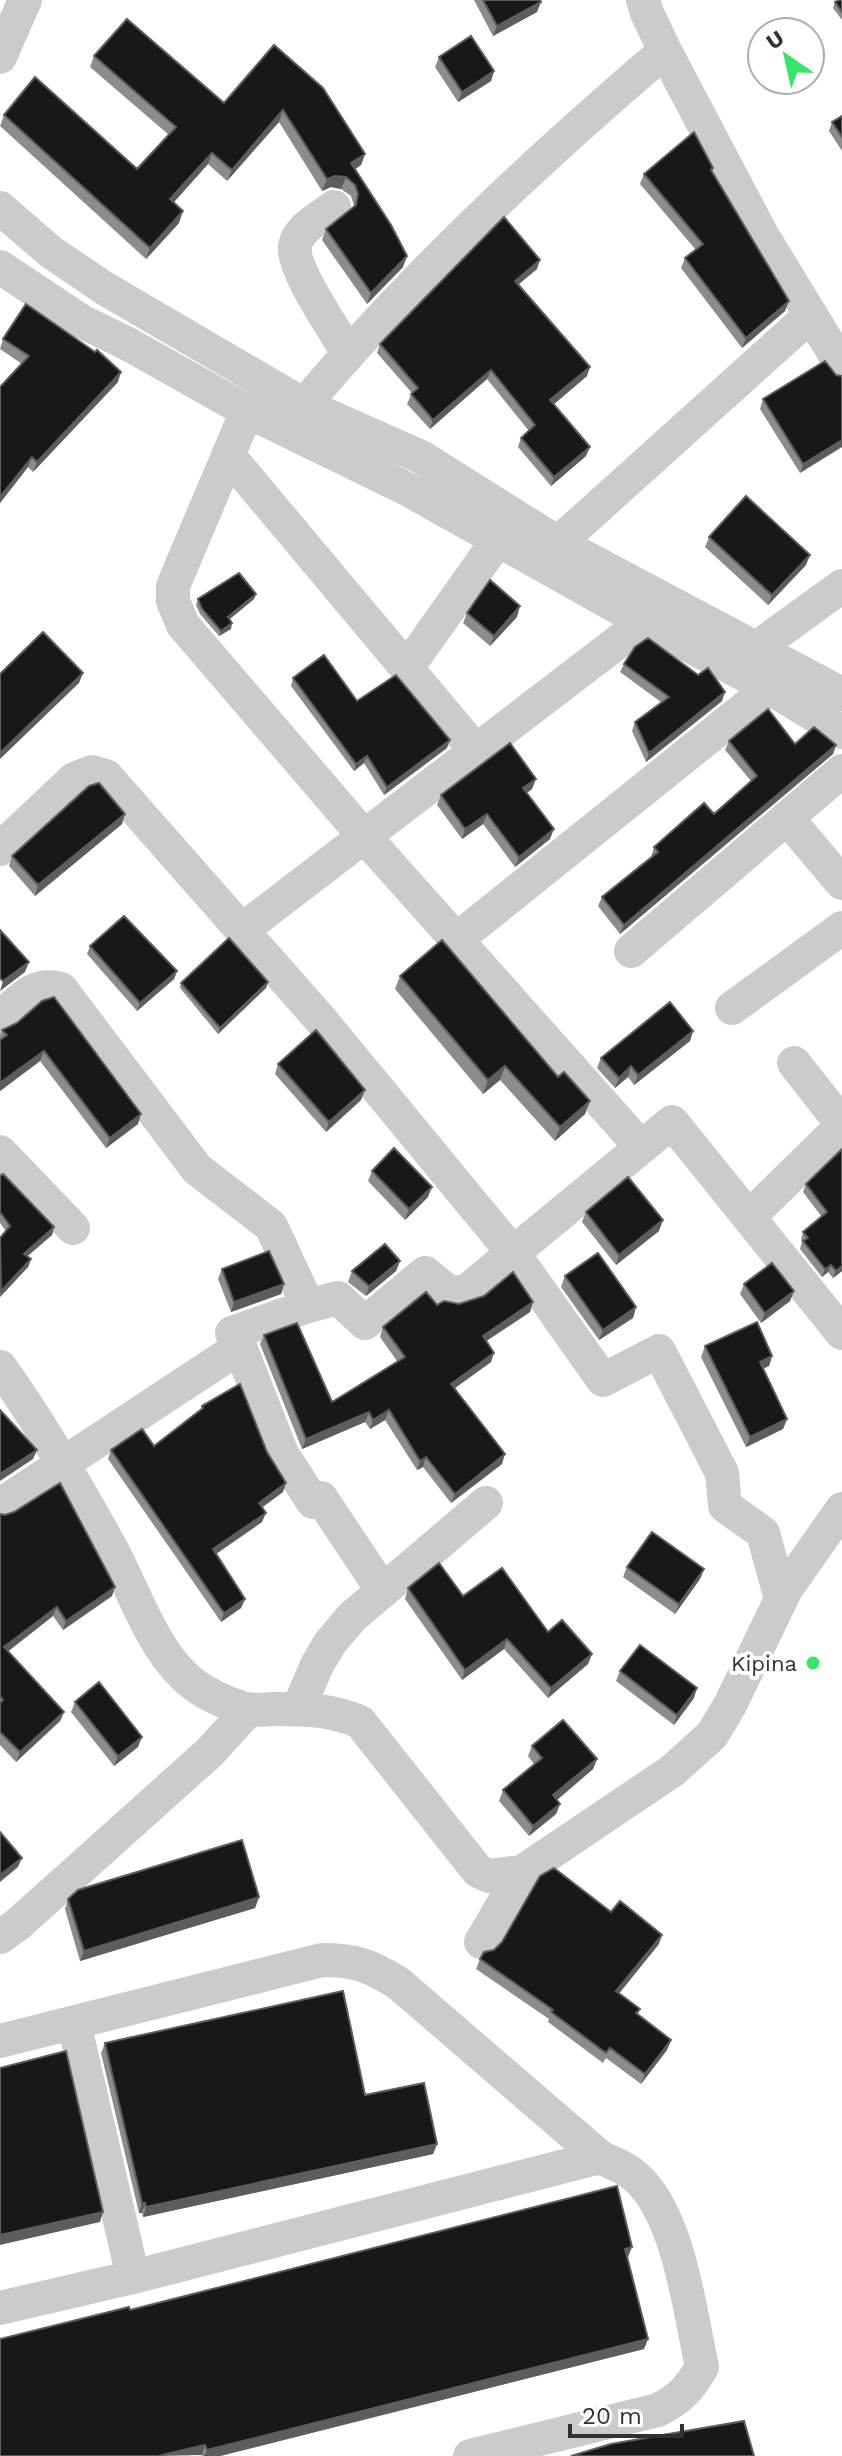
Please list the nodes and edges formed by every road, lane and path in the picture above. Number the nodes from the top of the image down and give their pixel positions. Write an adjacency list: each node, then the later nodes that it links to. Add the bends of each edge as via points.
1 (25, 0): 4 (street)
2 (643, 0): 3 (street)
3 (665, 51): 8 (street, via 762,235); 9 (street, via 521,178)
4 (0, 57)
5 (334, 207): 9 (street, via 302,232 296,259)
6 (0, 208): 11 (street, via 51,252)
7 (0, 267): 11 (street, via 81,321)
8 (811, 315): 10 (street); 15 (street)
9 (348, 353): 11 (street)
10 (842, 366)
11 (273, 407): 12 (street); 13 (street)
12 (228, 455): 19 (street); 26 (street, via 173,586 176,612)
13 (415, 473): 14 (street); 15 (street)
14 (497, 541): 17 (street); 19 (street)
15 (558, 543): 18 (street)
16 (842, 586): 18 (street)
17 (644, 622): 20 (street); 23 (street)
18 (758, 647): 21 (street)
19 (407, 668): 23 (street)
20 (770, 688): 22 (street); 31 (street)
21 (842, 694)
22 (842, 732)
23 (476, 751): 26 (street)
24 (842, 771): 25 (street)
25 (787, 818): 28 (street); 32 (street)
26 (364, 836): 30 (street); 31 (street)
27 (0, 849): 30 (street, via 74,779 92,772 106,776)
28 (842, 883)
29 (842, 928): 33 (street)
30 (242, 930): 41 (street)
31 (456, 940): 37 (street)
32 (631, 951)
33 (732, 1008)
34 (0, 1018): 42 (street, via 34,989 61,989 197,1169 271,1226)
35 (794, 1063): 36 (street)
36 (842, 1125): 39 (street)
37 (641, 1147): 39 (street, via 672,1122); 41 (street)
38 (0, 1152): 40 (street)
39 (749, 1217): 43 (street)
40 (73, 1228)
41 (513, 1253): 42 (street, via 468,1290 451,1294 425,1273 365,1323 338,1298); 51 (street, via 603,1380 659,1351 722,1473 725,1506 763,1533)
42 (308, 1306): 44 (street, via 232,1333)
43 (842, 1333)
44 (240, 1347): 46 (street); 50 (street, via 282,1454 313,1502 321,1498)
45 (0, 1367): 46 (street)
46 (62, 1464): 48 (street); 53 (street, via 168,1656 206,1693)
47 (486, 1503): 50 (street)
48 (0, 1505)
49 (842, 1509): 51 (street)
50 (383, 1591): 52 (street, via 330,1643)
51 (781, 1599): 54 (street, via 712,1735 672,1771)
52 (298, 1709): 53 (street); 54 (street, via 338,1713 360,1722 478,1871 489,1876)
53 (248, 1710): 55 (street, via 210,1752)
54 (522, 1872): 56 (street)
55 (0, 1937)
56 (481, 1942)
57 (74, 2023): 58 (street); 59 (street, via 322,1960 349,1960 398,1983); 60 (street)
58 (0, 2041)
59 (600, 2157): 60 (street); 62 (street, via 634,2174 659,2203 671,2232 702,2367 681,2398 658,2410)
60 (133, 2277): 61 (street)
61 (0, 2308)
62 (470, 2456)

